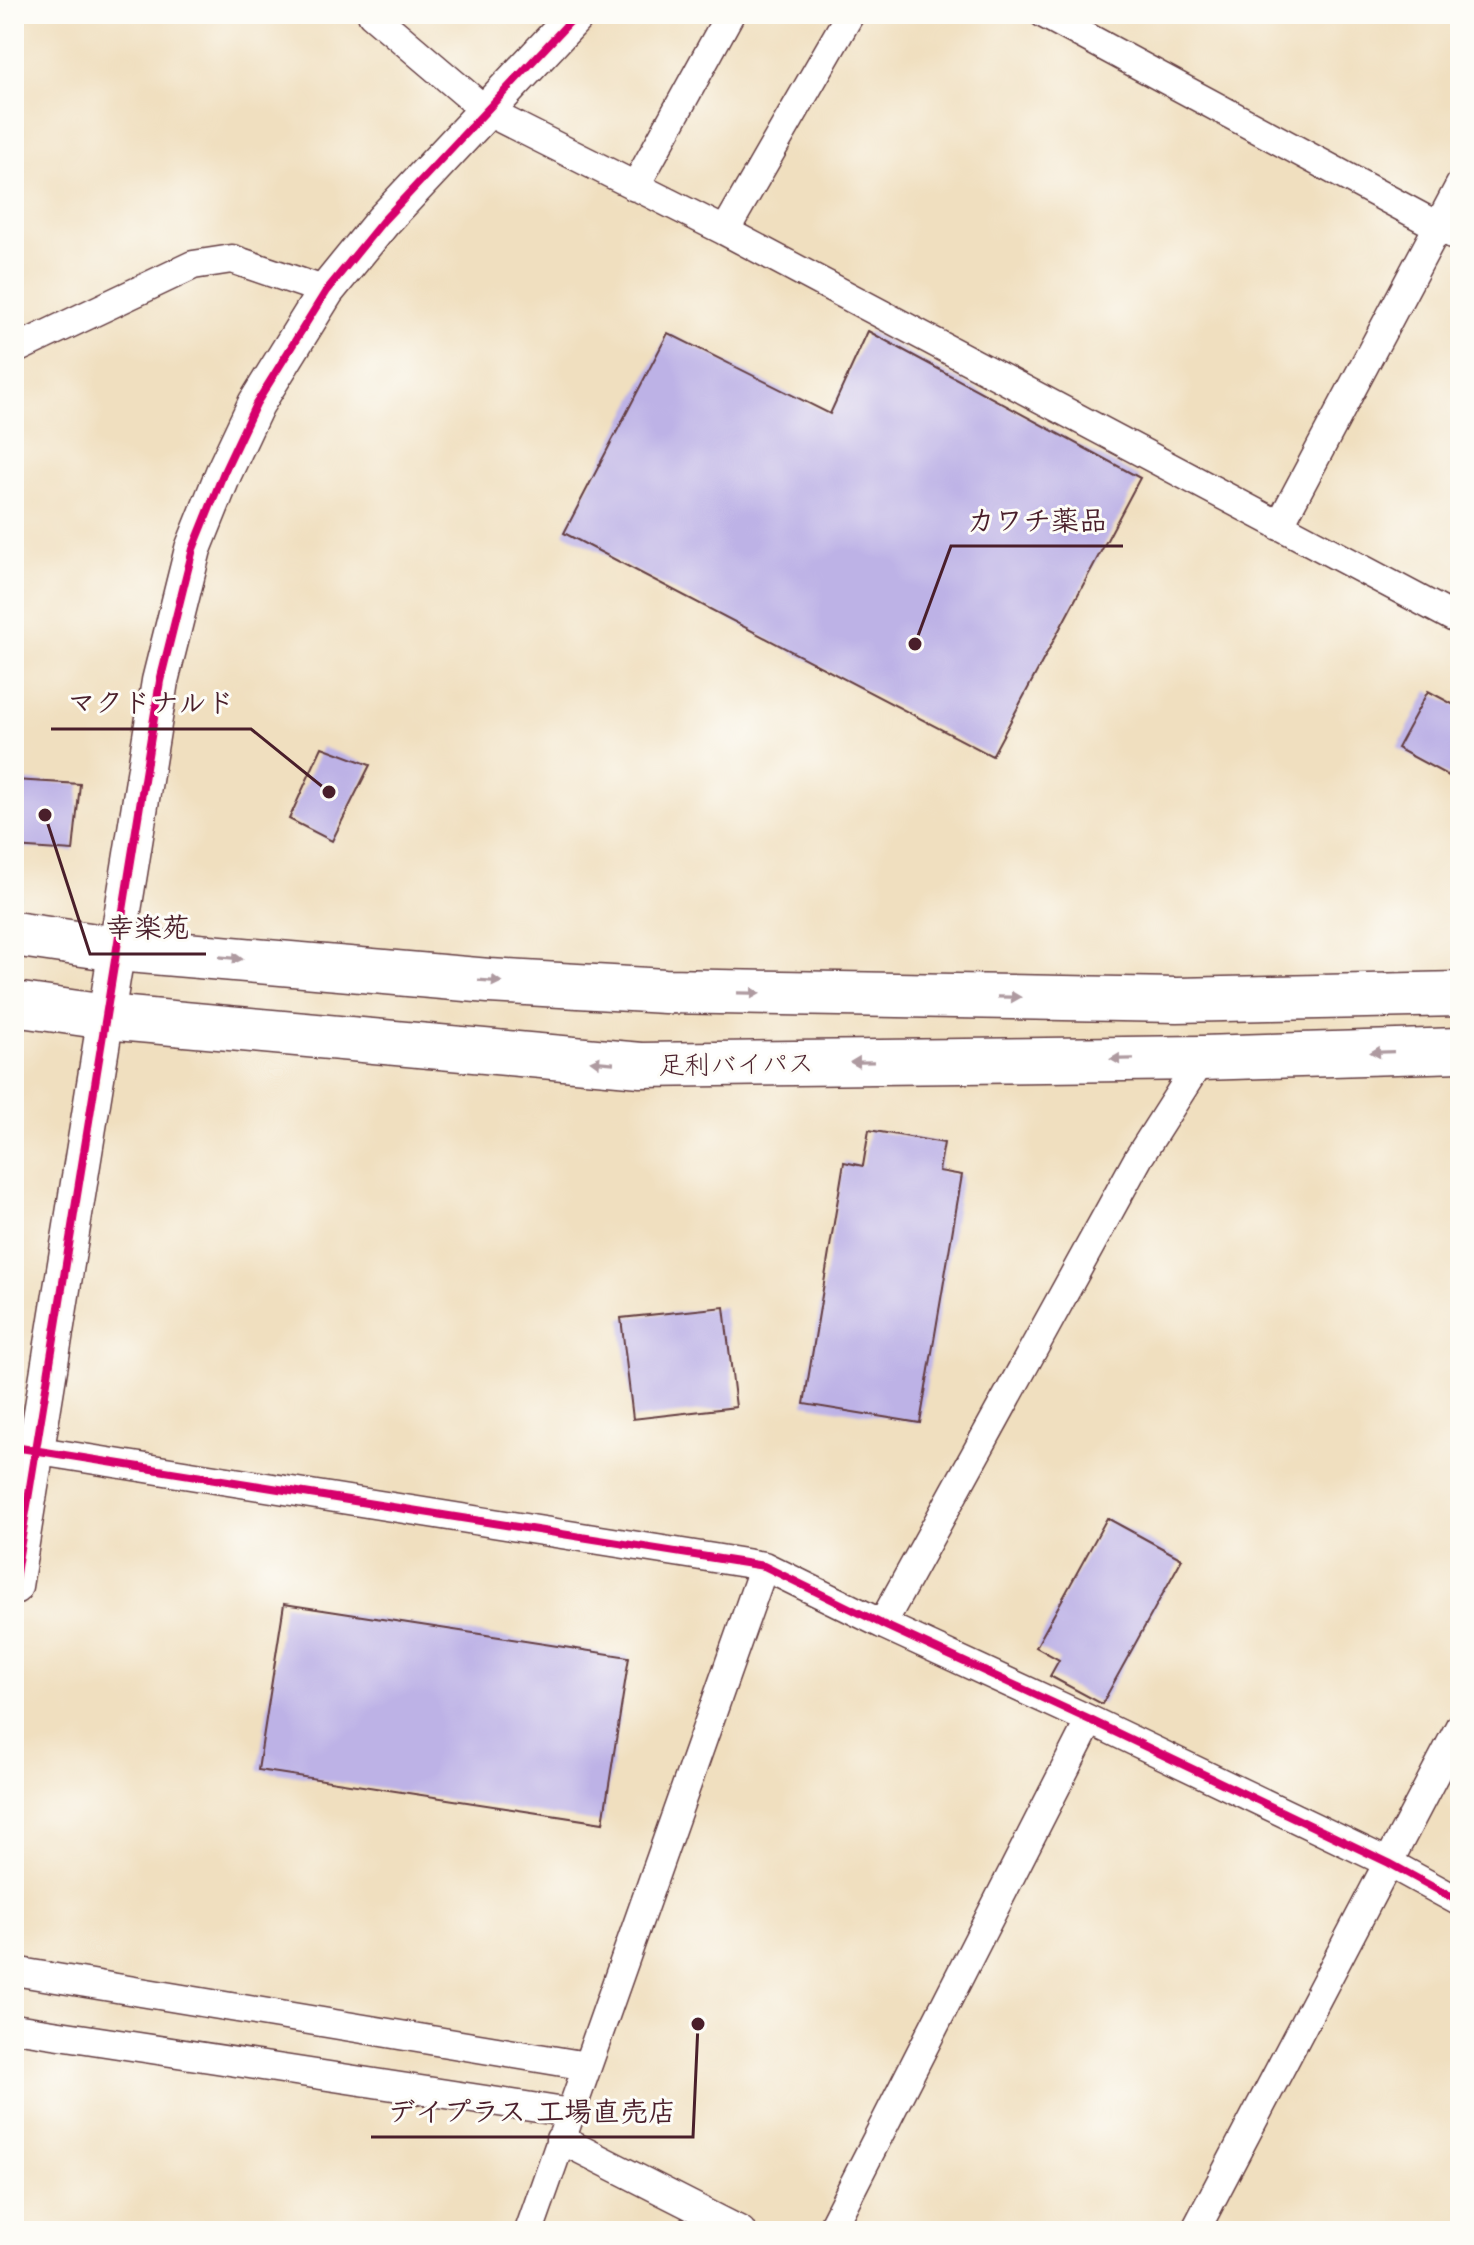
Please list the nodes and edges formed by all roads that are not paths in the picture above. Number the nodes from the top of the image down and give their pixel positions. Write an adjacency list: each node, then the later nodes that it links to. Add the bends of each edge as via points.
1 (372, 14): 6 (street)
2 (577, 14): 6 (street)
3 (730, 14): 8 (street)
4 (850, 14): 9 (street)
5 (1044, 14): 10 (street)
6 (486, 111): 8 (street); 11 (street)
7 (1460, 185): 10 (street)
8 (635, 187): 9 (street)
9 (725, 231): 13 (street)
10 (1449, 232): 13 (street)
11 (326, 291): 12 (street, via 232,259 193,265); 16 (street, via 256,404 193,549 160,681)
12 (14, 350)
13 (1279, 526): 14 (street)
14 (1460, 621)
15 (14, 934): 16 (highway)
16 (117, 949): 17 (highway, one-way to 17, via 665,991 1177,1000); 19 (street)
17 (1460, 994)
18 (14, 1004): 19 (highway, 足利バイパス)
19 (106, 1017): 21 (highway, 足利バイパス, one-way to 19, via 641,1065); 22 (street)
20 (1460, 1050): 21 (highway, 足利バイパス, one-way to 21)
21 (1202, 1058): 25 (street, via 1139,1157)
22 (25, 1449): 23 (street); 24 (street)
23 (764, 1566): 25 (street); 32 (street)
24 (14, 1586)
25 (882, 1624): 26 (street)
26 (1090, 1720): 28 (street); 36 (street)
27 (1460, 1726): 28 (street)
28 (1389, 1863): 29 (street); 37 (street)
29 (1460, 1902)
30 (14, 1971): 32 (street)
31 (14, 2028): 33 (street)
32 (587, 2066): 33 (street)
33 (566, 2126): 34 (street); 35 (street)
34 (529, 2231)
35 (741, 2231)
36 (830, 2231)
37 (1195, 2231)

